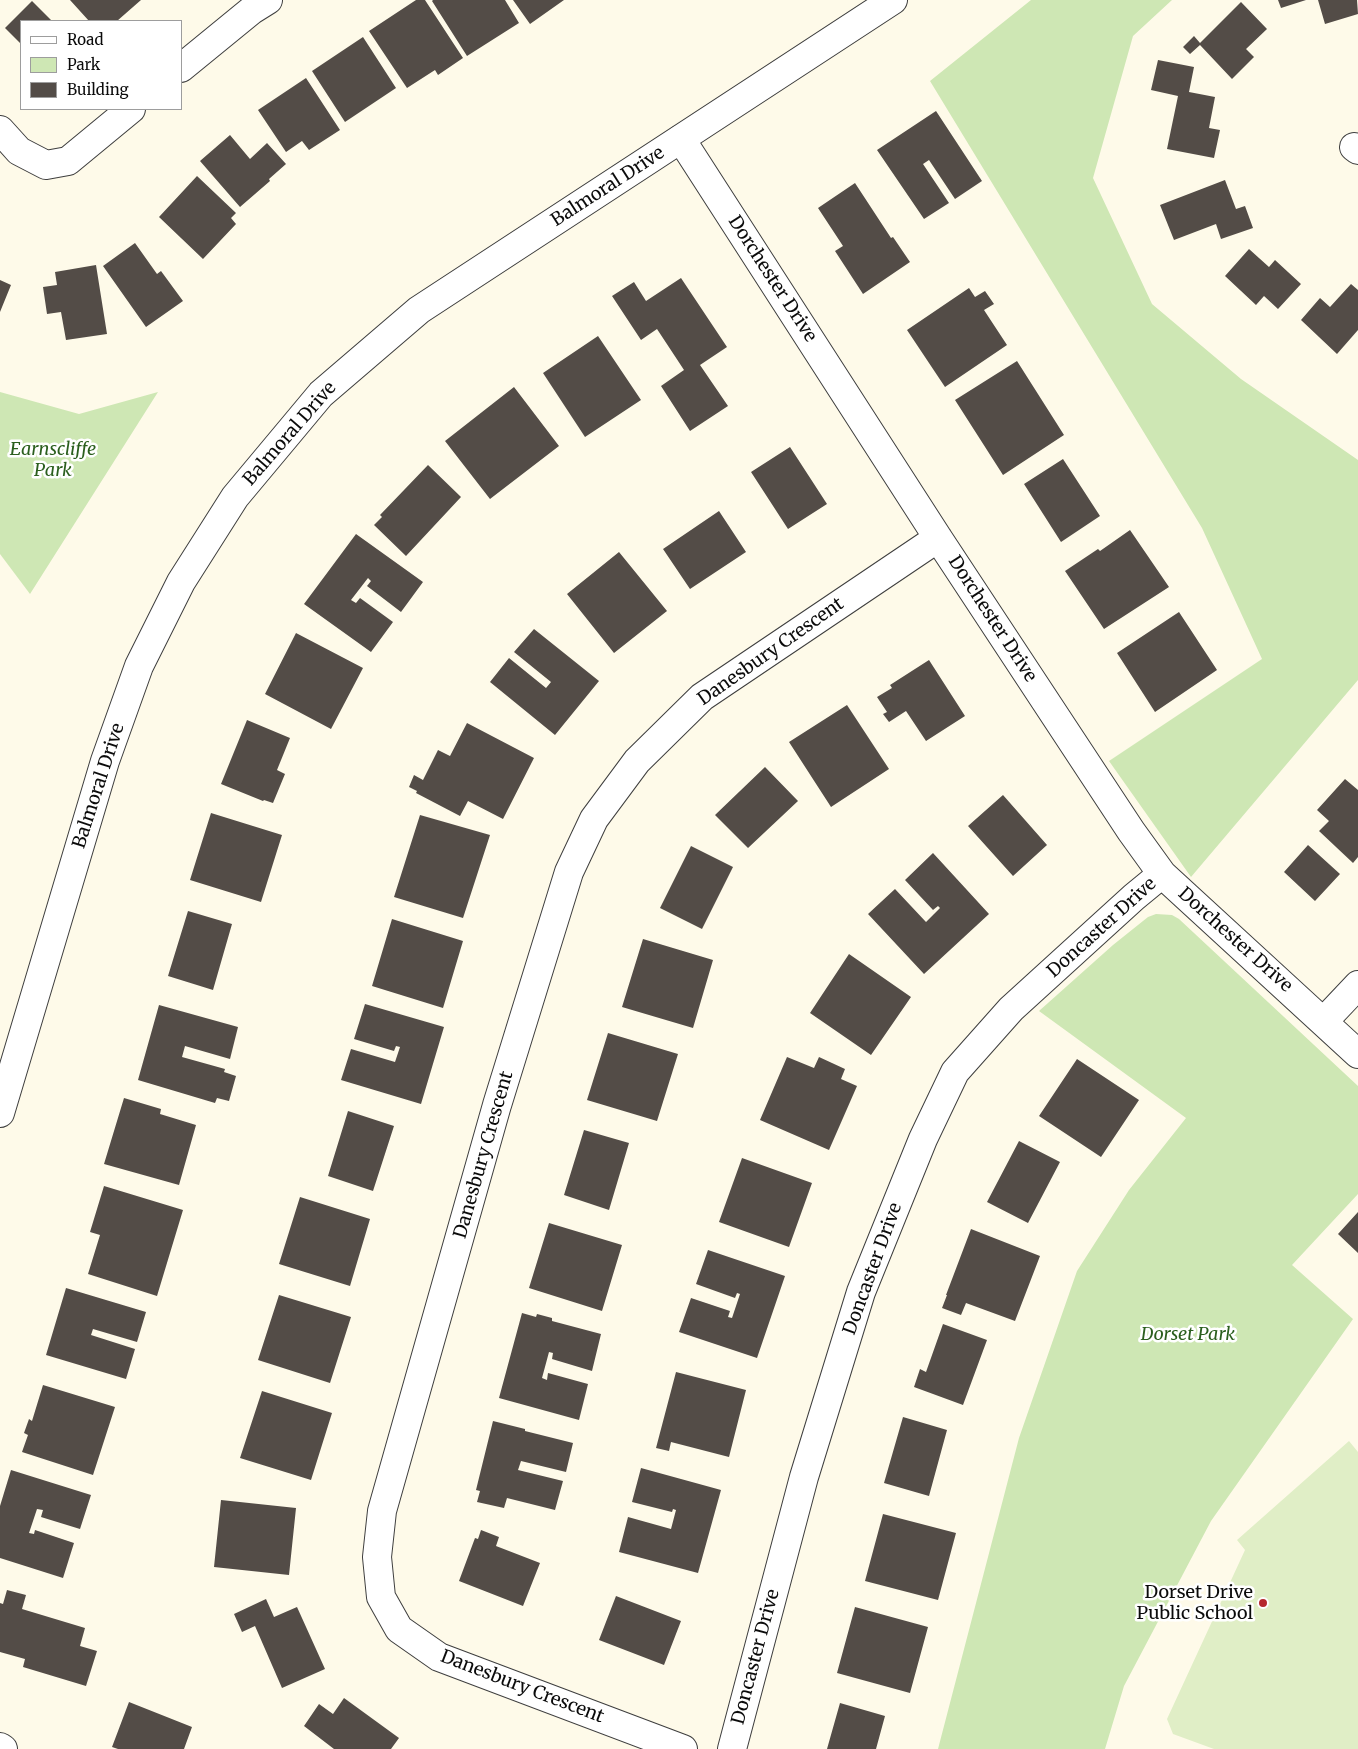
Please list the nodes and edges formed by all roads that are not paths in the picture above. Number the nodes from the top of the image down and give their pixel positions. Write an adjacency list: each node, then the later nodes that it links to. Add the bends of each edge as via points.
1 (268, 0): 3 (street)
2 (893, 0): 6 (street, Balmoral Drive)
3 (182, 67)
4 (130, 110): 5 (street, via 68,161 46,165 19,151)
5 (0, 130)
6 (681, 139): 7 (street, Dorchester Drive); 12 (street, Balmoral Drive, via 419,310 322,394 235,497 181,582 139,666 105,761)
7 (938, 538): 8 (street, Dorchester Drive); 13 (street, Danesbury Crescent, via 702,696 637,761 594,819 569,872 497,1106 382,1511 377,1557 381,1597 399,1629 439,1657)
8 (1162, 874): 10 (street, Dorchester Drive); 14 (street, Doncaster Drive, via 1010,1009 951,1080 923,1139 861,1292 804,1477)
9 (1358, 986): 10 (street)
10 (1324, 1021): 11 (street, Dorchester Drive)
11 (1358, 1054)
12 (0, 1113)
13 (682, 1749)
14 (732, 1749)

